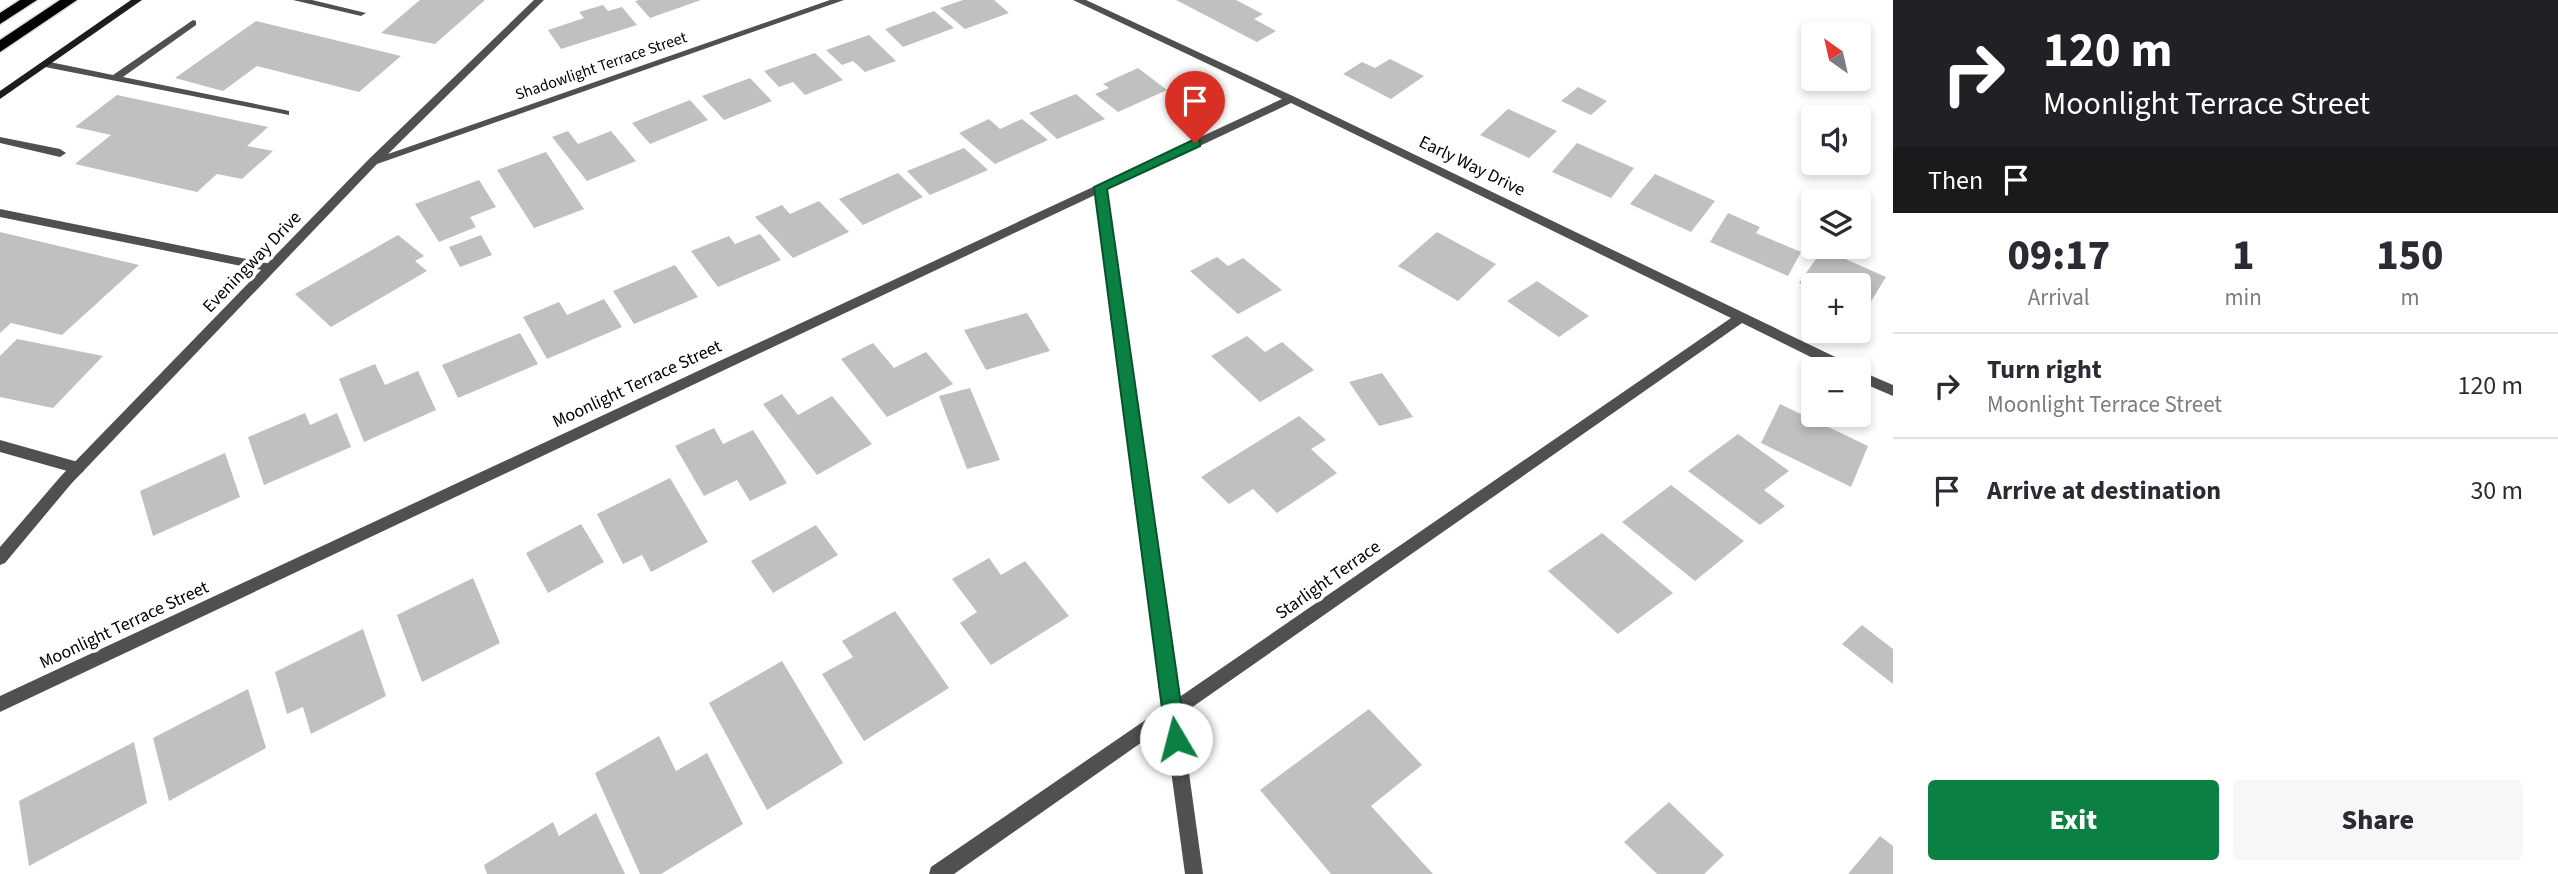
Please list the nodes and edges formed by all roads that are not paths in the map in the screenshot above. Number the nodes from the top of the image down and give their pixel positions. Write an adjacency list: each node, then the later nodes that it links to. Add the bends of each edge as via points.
1 (30, 0): 9 (highway)
2 (70, 0): 11 (highway)
3 (137, 0): 12 (main road)
4 (298, 0): 8 (street)
5 (539, 0): 19 (street, Eveningway Drive)
6 (839, 0): 19 (street, Shadowlight Terrace Street)
7 (1078, 0): 15 (street, Early Way Drive)
8 (362, 13)
9 (0, 20)
10 (193, 23): 13 (street)
11 (0, 47)
12 (45, 64): 13 (street); 14 (main road)
13 (115, 78): 16 (street)
14 (0, 96)
15 (1291, 99): 20 (street, Moonlight Terrace Street); 23 (street, Early Way Drive)
16 (285, 113)
17 (0, 140): 18 (street)
18 (60, 153)
19 (373, 162): 22 (street, Eveningway Drive)
20 (1100, 187): 30 (street, Moonlight Terrace Street); 31 (street)
21 (0, 213): 22 (street)
22 (271, 268): 28 (street, Eveningway Drive)
23 (1740, 318): 24 (street, Early Way Drive); 31 (street, Starlight Terrace)
24 (1822, 357)
25 (1871, 381): 26 (street)
26 (1893, 391)
27 (0, 446): 28 (street)
28 (78, 468): 29 (street, Eveningway Drive)
29 (0, 558)
30 (0, 704)
31 (1172, 712): 32 (street, Starlight Terrace); 33 (street)
32 (938, 874)
33 (1194, 874)

